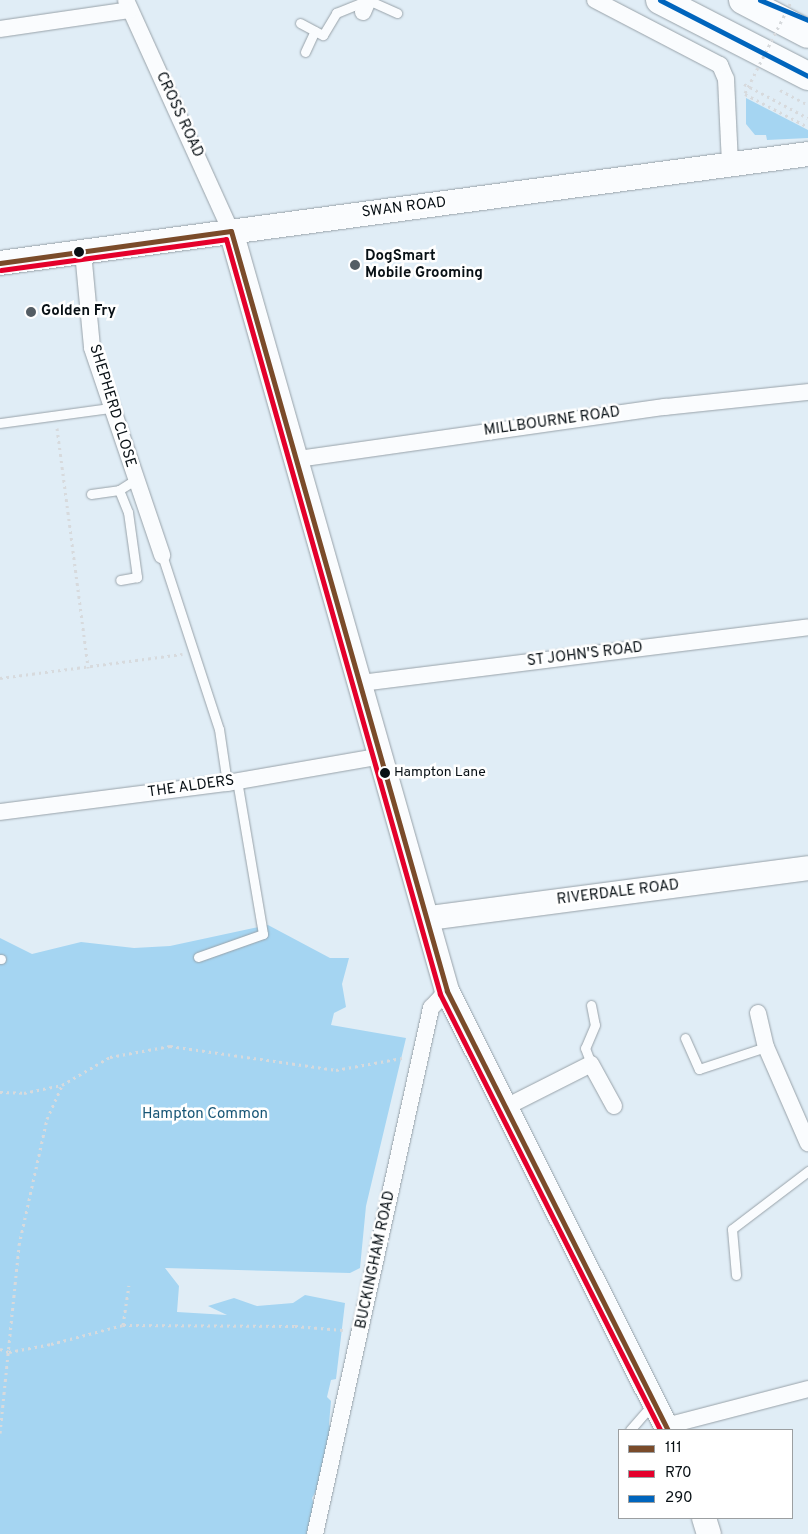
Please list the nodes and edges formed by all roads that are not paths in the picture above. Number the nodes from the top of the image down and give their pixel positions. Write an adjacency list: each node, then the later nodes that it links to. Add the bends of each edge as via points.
1 (595, 0): 16 (street, via 720,65 726,79)
2 (660, 0): 14 (highway)
3 (743, 0): 12 (highway)
4 (760, 0): 8 (highway)
5 (128, 5): 10 (street); 17 (street, CROSS ROAD)
6 (366, 6): 7 (lane); 11 (lane, via 336,13 323,35)
7 (397, 13)
8 (808, 20)
9 (300, 23): 11 (lane)
10 (0, 29)
11 (315, 31): 13 (lane)
12 (808, 34)
13 (306, 52)
14 (808, 76)
15 (808, 154): 16 (street, SWAN ROAD)
16 (730, 165): 17 (street, SWAN ROAD)
17 (231, 230): 18 (street, SWAN ROAD); 23 (street)
18 (83, 252): 19 (street, SWAN ROAD); 21 (street, SHEPHERD CLOSE, via 92,348)
19 (0, 264)
20 (808, 392): 23 (street, MILLBOURNE ROAD, via 657,408)
21 (109, 408): 22 (lane); 24 (street, SHEPHERD CLOSE)
22 (0, 423)
23 (298, 459): 30 (street)
24 (135, 480): 25 (lane); 27 (street, SHEPHERD CLOSE)
25 (119, 490): 26 (lane); 28 (lane, via 128,512 137,578)
26 (91, 494)
27 (162, 556): 32 (lane, via 219,729)
28 (120, 580)
29 (808, 627): 30 (street, ST JOHN'S ROAD)
30 (361, 683): 31 (street)
31 (381, 756): 32 (street, THE ALDERS); 35 (street)
32 (232, 782): 33 (street, THE ALDERS); 36 (lane, via 263,934)
33 (2, 810)
34 (808, 868): 35 (street, RIVERDALE ROAD)
35 (429, 918): 37 (street)
36 (198, 958)
37 (447, 991): 44 (street); 53 (street, BUCKINGHAM ROAD, via 431,1008)
38 (591, 1005): 42 (lane, via 596,1025 585,1048)
39 (758, 1013): 41 (street)
40 (685, 1038): 41 (lane, via 700,1069)
41 (766, 1047): 45 (street)
42 (592, 1064): 43 (street); 44 (street)
43 (614, 1106)
44 (504, 1108): 49 (street)
45 (808, 1143)
46 (808, 1171): 47 (lane, via 732,1229)
47 (736, 1275)
48 (808, 1389): 50 (street)
49 (654, 1403): 50 (street); 51 (lane)
50 (667, 1428)
51 (631, 1429)
52 (704, 1519): 54 (street)
53 (315, 1534)
54 (709, 1534)

